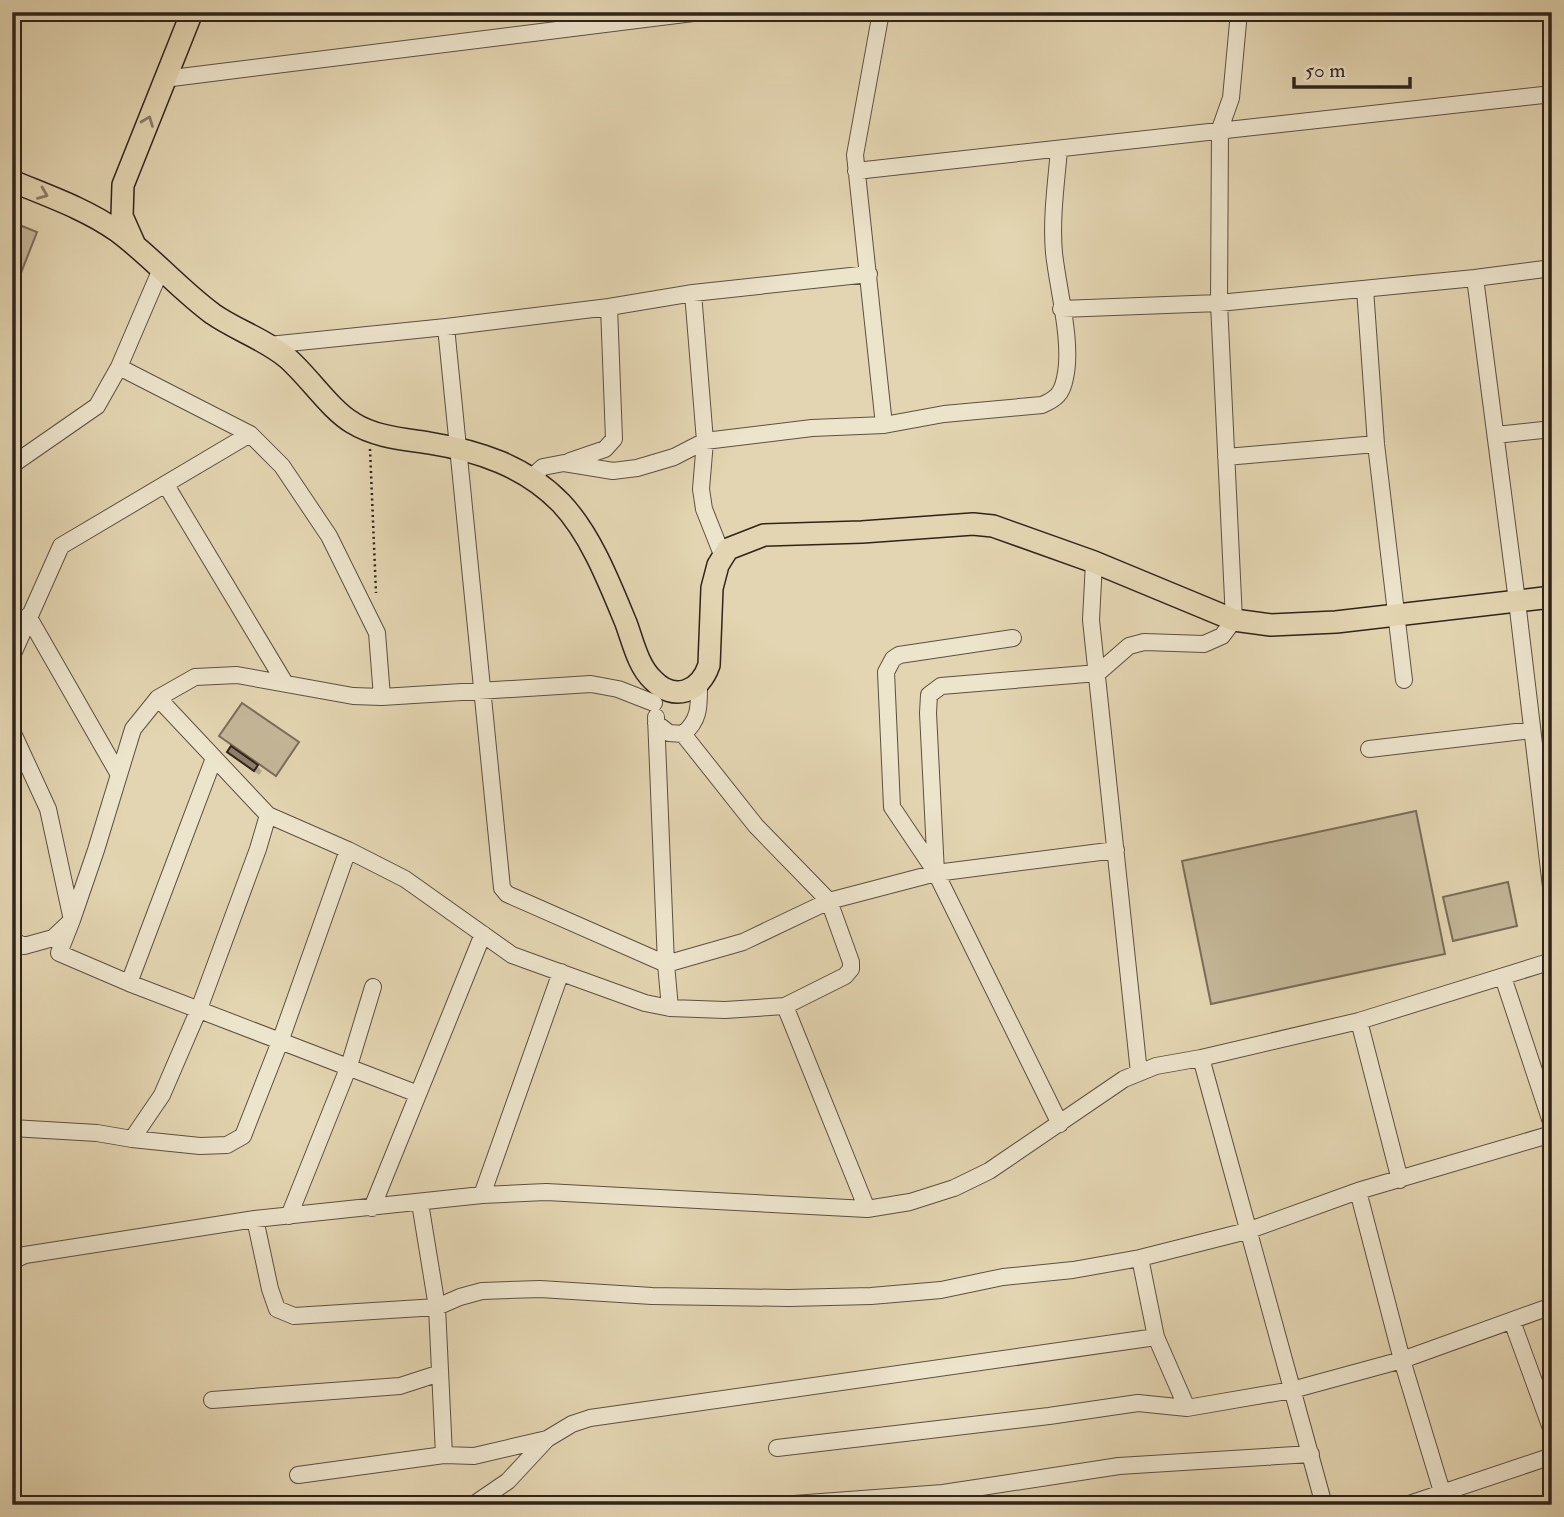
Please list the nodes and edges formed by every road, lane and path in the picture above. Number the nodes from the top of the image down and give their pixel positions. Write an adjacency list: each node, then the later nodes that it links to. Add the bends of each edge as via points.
1 (192, 12): 5 (main road)
2 (701, 12): 5 (street)
3 (881, 12): 9 (street)
4 (1239, 12): 7 (street, via 1231,98)
5 (164, 79): 11 (main road, one-way to 5)
6 (1552, 94): 7 (street)
7 (1220, 129): 8 (street); 20 (street)
8 (1059, 150): 9 (street); 22 (street, via 1054,250)
9 (856, 171): 16 (street)
10 (12, 181): 12 (main road, one-way to 12)
11 (123, 184): 12 (main road, via 108,201); 13 (main road, via 122,216)
12 (75, 207): 13 (main road)
13 (135, 245): 15 (main road)
14 (1552, 268): 17 (street)
15 (161, 269): 24 (main road, via 228,325); 25 (street)
16 (869, 274): 19 (street); 26 (street)
17 (1475, 278): 18 (street); 30 (street)
18 (1365, 289): 20 (street); 32 (street)
19 (693, 293): 21 (street); 31 (street)
20 (1219, 303): 22 (street); 34 (street)
21 (609, 307): 23 (street); 35 (street, via 614,439 605,449)
22 (1061, 309): 26 (street, via 1068,351 1057,398 1042,405)
23 (446, 327): 24 (street); 33 (street)
24 (269, 345): 28 (main road, via 287,357 350,422)
25 (119, 367): 29 (street); 36 (street, via 97,405)
26 (884, 425): 31 (street)
27 (1552, 429): 30 (street)
28 (369, 432): 33 (main road); 41 (path)
29 (250, 434): 38 (street); 55 (street, via 282,466 335,548 377,634)
30 (1496, 435): 43 (street)
31 (705, 440): 35 (street, via 674,457 637,468 613,471); 39 (street, via 703,499)
32 (1376, 444): 34 (street); 45 (street)
33 (457, 447): 37 (main road, via 488,456); 53 (street)
34 (1226, 457): 46 (street)
35 (564, 463): 37 (street, via 543,467)
36 (12, 465)
37 (531, 478): 54 (main road, via 579,526 614,594)
38 (166, 485): 44 (street, via 61,546); 51 (street)
39 (723, 557): 40 (main road, via 728,548 764,535 973,524 1010,530); 52 (main road, via 712,588 709,665 705,677)
40 (1094, 562): 46 (main road); 49 (street, via 1091,620)
41 (376, 593)
42 (1552, 597): 43 (main road)
43 (1517, 601): 45 (main road); 58 (street)
44 (28, 616): 48 (street); 64 (street)
45 (1397, 616): 46 (main road, via 1297,625); 50 (street)
46 (1234, 620): 49 (street, via 1222,636 1203,644 1144,642 1129,646)
47 (1013, 638): 68 (street, via 899,655 886,672 892,807)
48 (12, 656)
49 (1098, 673): 67 (street); 68 (street, via 941,686 929,695)
50 (1404, 680)
51 (285, 683): 55 (street); 56 (street, via 237,675 195,677)
52 (691, 689): 54 (main road); 60 (street, via 699,709 693,725)
53 (483, 692): 54 (street, via 592,684); 55 (street); 75 (street, via 502,887 507,894)
54 (654, 692): 57 (street)
55 (382, 697)
56 (158, 698): 62 (street); 64 (street, via 132,729)
57 (656, 723): 60 (street, via 669,733); 75 (street)
58 (1532, 730): 61 (street); 63 (street)
59 (12, 731): 71 (street, via 48,809)
60 (683, 734): 70 (street, via 756,826)
61 (1369, 750)
62 (214, 758): 65 (street); 78 (street)
63 (1544, 768): 69 (street)
64 (118, 773): 71 (street)
65 (268, 815): 66 (street); 82 (street)
66 (348, 850): 72 (street, via 405,879); 84 (street)
67 (1116, 850): 68 (street); 87 (street)
68 (936, 873): 70 (street); 89 (street)
69 (1552, 895)
70 (829, 901): 75 (street, via 743,942); 80 (street, via 850,969 845,976)
71 (72, 920): 73 (street, via 53,938 24,946); 78 (street, via 59,953)
72 (483, 934): 76 (street, via 512,955); 88 (street)
73 (12, 940)
74 (1552, 961): 77 (street)
75 (666, 964): 81 (street)
76 (561, 972): 81 (street); 96 (street)
77 (1503, 976): 83 (street); 90 (street)
78 (130, 983): 82 (street)
79 (373, 987): 86 (street)
80 (785, 1006): 81 (street); 99 (street)
81 (670, 1008)
82 (198, 1009): 84 (street); 93 (street, via 162,1095)
83 (1359, 1021): 85 (street); 94 (street)
84 (281, 1039): 86 (street); 93 (street, via 243,1136 227,1145 200,1146)
85 (1201, 1058): 87 (street); 102 (street)
86 (349, 1066): 88 (street); 100 (street)
87 (1139, 1073): 89 (street)
88 (418, 1094): 98 (street)
89 (1060, 1124): 99 (street, via 989,1171 954,1188)
90 (1552, 1125)
91 (12, 1128): 93 (street)
92 (1552, 1134): 94 (street)
93 (132, 1139)
94 (1400, 1180): 95 (street)
95 (1358, 1191): 102 (street); 109 (street)
96 (482, 1195): 97 (street); 99 (street, via 546,1192)
97 (420, 1203): 98 (street); 106 (street)
98 (372, 1208): 100 (street)
99 (866, 1209)
100 (289, 1216): 101 (street)
101 (255, 1219): 103 (street); 106 (street, via 277,1310 294,1315)
102 (1247, 1231): 104 (street); 111 (street)
103 (17, 1255)
104 (1140, 1258): 106 (street, via 941,1290 871,1296 730,1298 540,1289 482,1291); 108 (street)
105 (1552, 1306): 107 (street)
106 (437, 1307): 110 (street)
107 (1512, 1321): 109 (street); 114 (street)
108 (1156, 1337): 113 (street); 115 (street, via 590,1418)
109 (1402, 1360): 111 (street); 121 (street)
110 (440, 1373): 112 (street, via 400,1386); 118 (street)
111 (1292, 1390): 113 (street); 117 (street)
112 (212, 1400)
113 (1187, 1408): 116 (street, via 1138,1403)
114 (1552, 1431)
115 (547, 1439): 118 (street, via 474,1456); 123 (street, via 508,1481)
116 (777, 1448)
117 (1311, 1454): 122 (street, via 1119,1466 943,1493); 124 (street)
118 (444, 1455): 120 (street)
119 (1552, 1457): 121 (street)
120 (298, 1475)
121 (1444, 1499): 125 (street)
122 (794, 1504)
123 (473, 1505)
124 (1324, 1505)
125 (1406, 1505)

